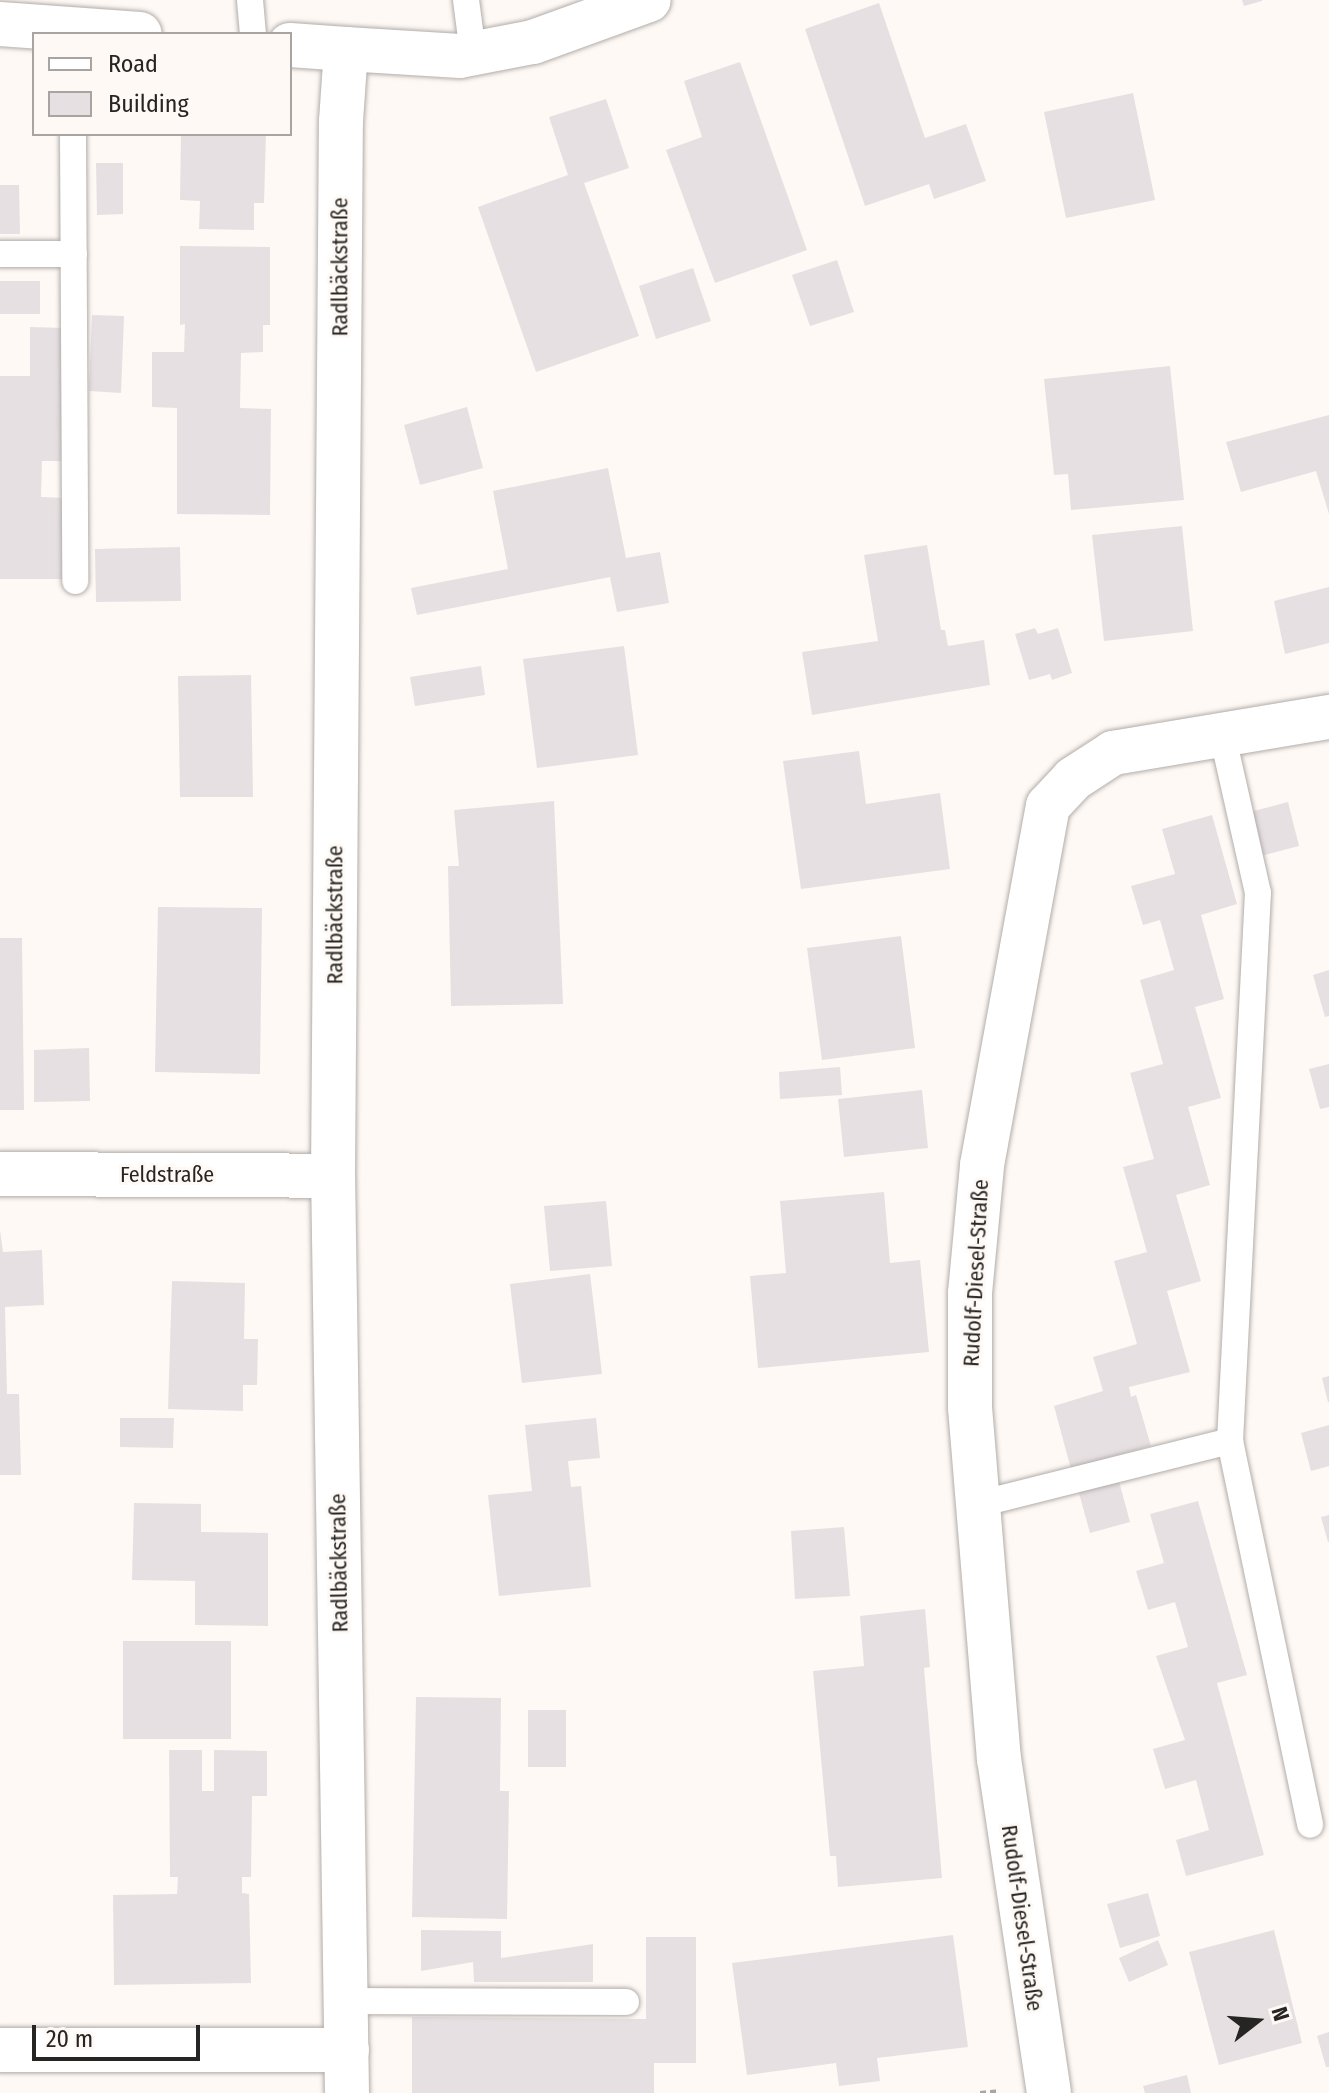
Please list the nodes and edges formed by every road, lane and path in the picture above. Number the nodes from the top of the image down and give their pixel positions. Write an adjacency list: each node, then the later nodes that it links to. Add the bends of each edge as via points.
1 (250, 0): 7 (lane)
2 (466, 0): 10 (lane)
3 (649, 0): 10 (street, via 533,42)
4 (7, 16): 5 (street)
5 (72, 31): 6 (street)
6 (95, 32)
7 (253, 32)
8 (292, 45): 9 (street)
9 (346, 49): 10 (street); 18 (street, Radlbäckstraße, via 341,121)
10 (473, 53)
11 (73, 136): 13 (lane)
12 (0, 254): 13 (lane)
13 (74, 254): 14 (lane)
14 (75, 581)
15 (1329, 717): 16 (street, Rudolf-Diesel-Straße)
16 (1222, 733): 19 (lane, via 1258,893); 20 (street, Rudolf-Diesel-Straße, via 1113,753 1073,779 1048,806 982,1165 970,1293 970,1408)
17 (0, 1174): 18 (street, Feldstraße)
18 (333, 1176): 22 (street, Radlbäckstraße)
19 (1230, 1441): 20 (lane); 21 (lane)
20 (979, 1504): 27 (street, Rudolf-Diesel-Straße, via 999,1760)
21 (1310, 1825)
22 (346, 2001): 23 (lane); 25 (street, Radlbäckstraße)
23 (626, 2002)
24 (0, 2050): 25 (street)
25 (347, 2050): 26 (street, Radlbäckstraße)
26 (347, 2093)
27 (1049, 2093)

